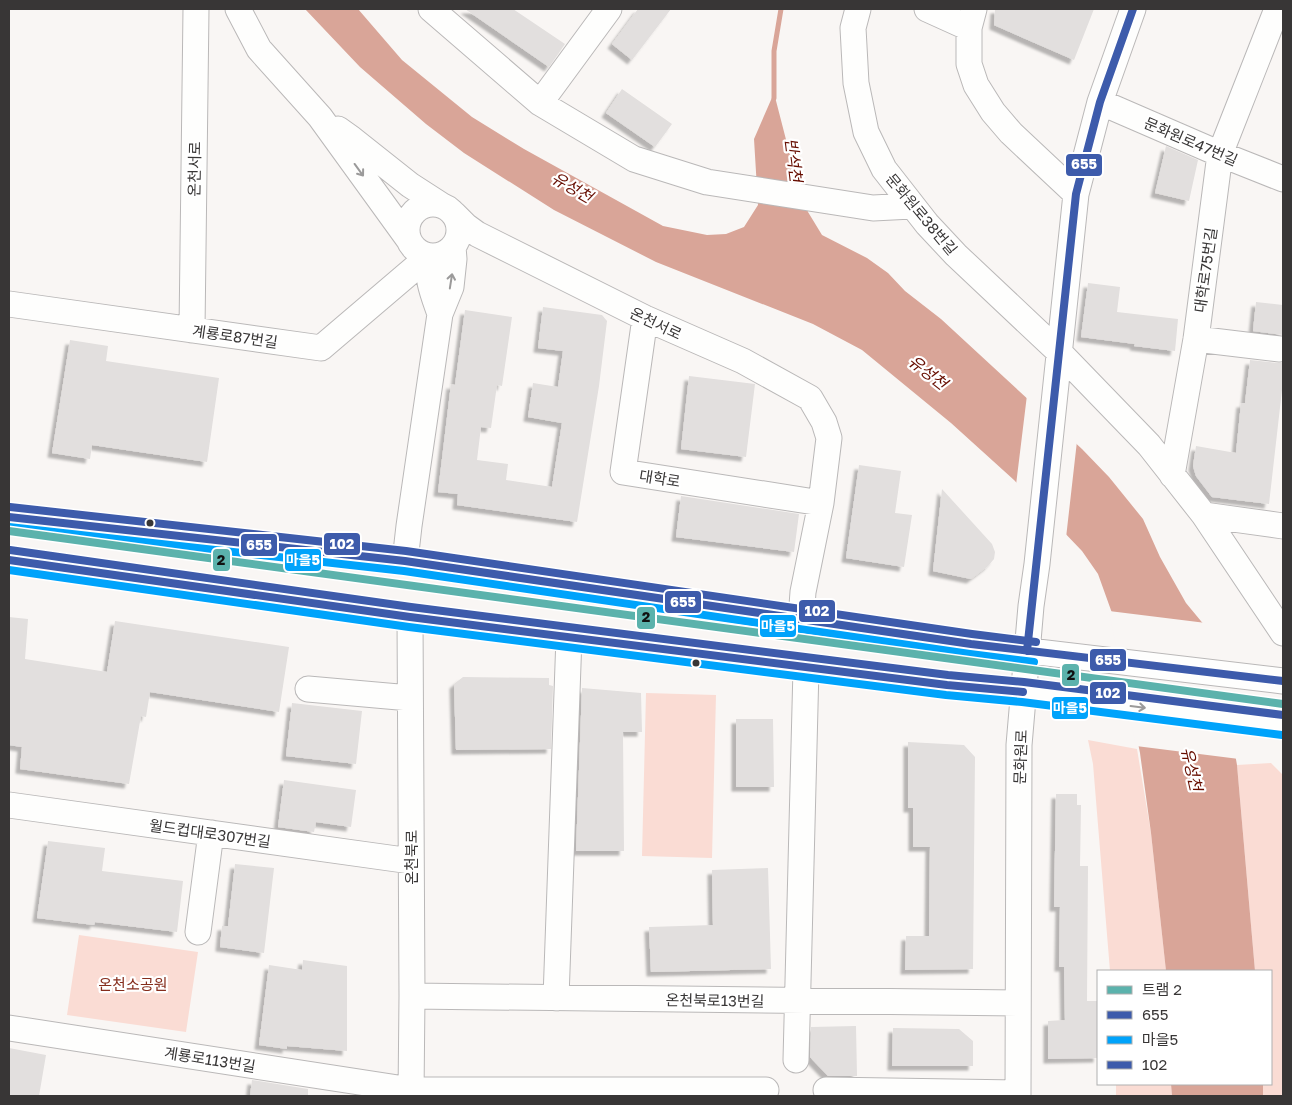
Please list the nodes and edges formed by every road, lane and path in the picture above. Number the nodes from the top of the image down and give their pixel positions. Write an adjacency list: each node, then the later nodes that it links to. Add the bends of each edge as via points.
1 (196, 9): 24 (street, 온천서로)
2 (238, 9): 12 (street, via 259,49)
3 (431, 9): 11 (street)
4 (609, 9): 11 (street)
5 (858, 9): 16 (street, 문화원로38번길, via 853,28 856,83 866,132 884,169)
6 (927, 9): 8 (street)
7 (1133, 9): 10 (street, 문화원로)
8 (972, 18): 15 (street, via 970,64 976,85 1011,133)
9 (1277, 19): 13 (street, 대학로75번길)
10 (1100, 102): 13 (street, 문화원로47번길); 15 (street, 문화원로)
11 (540, 103): 16 (street, via 634,159 707,182 872,208)
12 (320, 116): 17 (street); 18 (street, one-way to 18)
13 (1220, 154): 14 (street, 문화원로47번길); 25 (street, 대학로75번길)
14 (1283, 179)
15 (1076, 194): 27 (street, 문화원로)
16 (912, 206): 27 (street, 문화원로38번길, via 956,255)
17 (447, 209): 18 (street, via 432,203 417,209 408,223); 19 (street, via 466,226)
18 (409, 240): 20 (street, via 414,248)
19 (463, 240): 20 (street, via 446,253); 22 (street, one-way to 19, via 451,287 454,259); 23 (street, 온천서로)
20 (429, 256): 22 (street, via 429,284); 24 (street, 계룡로87번길, via 321,348)
21 (9, 304): 24 (street, 계룡로87번길)
22 (440, 314): 34 (street)
23 (645, 318): 29 (street, 온천서로, via 742,361 810,398 829,438); 29 (street, 대학로, via 623,472)
24 (192, 330)
25 (1196, 338): 26 (street); 28 (street, 대학로75번길)
26 (1280, 349)
27 (1059, 352): 28 (street, 문화원로38번길, via 1149,445); 39 (street, 문화원로)
28 (1172, 475): 30 (street)
29 (821, 504): 36 (street)
30 (1204, 515): 32 (street); 37 (street)
31 (9, 517): 34 (street)
32 (1283, 526)
33 (9, 560): 35 (street)
34 (405, 561): 36 (street)
35 (410, 617): 38 (street); 44 (street, 온천북로)
36 (801, 619): 39 (street)
37 (1283, 633)
38 (569, 638): 40 (street); 51 (street)
39 (1027, 651): 41 (street); 43 (street, 문화원로)
40 (806, 668): 43 (street); 52 (street)
41 (1283, 681)
42 (308, 688): 44 (street)
43 (1023, 692): 45 (street, one-way to 45); 53 (street, 문화원로, via 1019,745)
44 (410, 698): 48 (street, 온천북로)
45 (1272, 724)
46 (9, 805): 47 (street, 월드컵대로307번길)
47 (211, 833): 48 (street, 월드컵대로307번길); 49 (street)
48 (411, 860): 50 (street, 온천북로)
49 (198, 932)
50 (412, 996): 51 (street, 온천북로13번길); 58 (street, 온천북로)
51 (556, 998): 52 (street, 온천북로13번길)
52 (797, 1000): 53 (street, 온천북로13번길); 55 (street)
53 (1018, 1003): 59 (street, 문화원로)
54 (9, 1028): 58 (street, 계룡로113번길)
55 (796, 1060)
56 (766, 1090): 58 (street, 계룡로113번길)
57 (826, 1090): 59 (street)
58 (411, 1093)
59 (1018, 1095)

